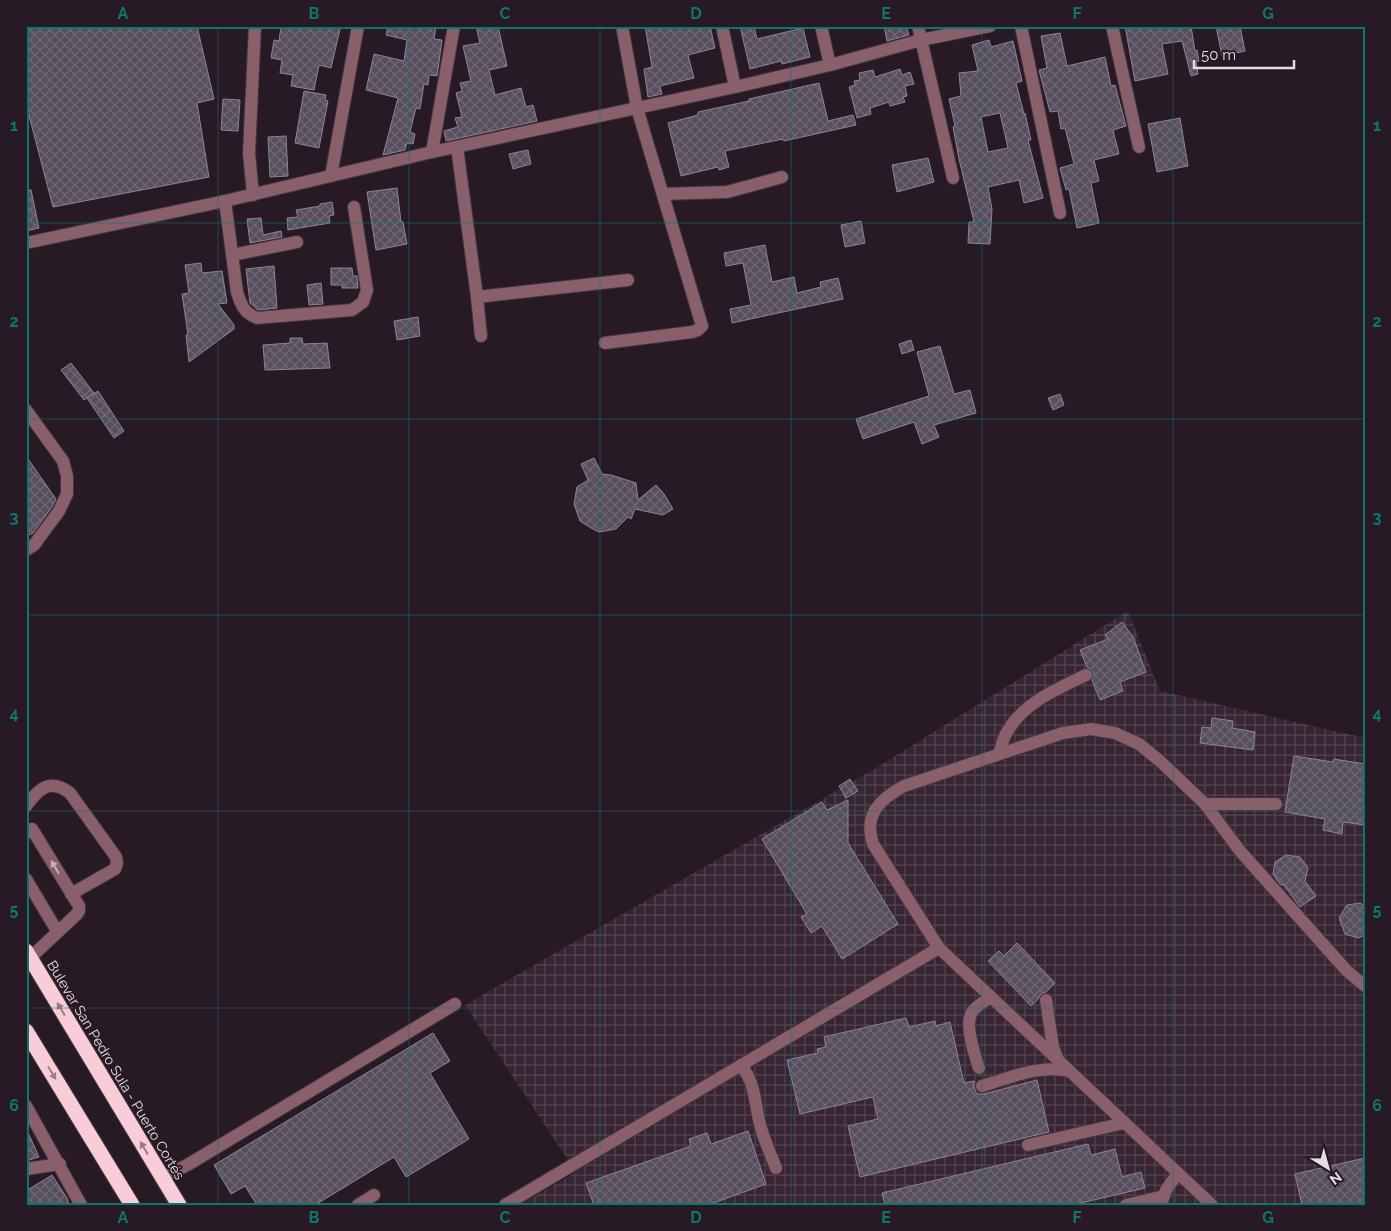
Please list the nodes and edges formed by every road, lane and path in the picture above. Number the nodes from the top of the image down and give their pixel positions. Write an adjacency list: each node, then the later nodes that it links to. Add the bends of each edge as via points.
1 (255, 26): 21 (street, via 249,153)
2 (358, 26): 18 (street)
3 (454, 26): 17 (street)
4 (622, 26): 14 (street)
5 (722, 26): 13 (street)
6 (821, 26): 12 (street)
7 (918, 26): 11 (street)
8 (990, 26): 11 (street)
9 (1021, 26): 25 (street)
10 (1112, 26): 16 (street)
11 (921, 40): 12 (street); 20 (street)
12 (830, 65): 13 (street)
13 (736, 87): 14 (street)
14 (637, 108): 15 (street); 22 (street)
15 (457, 147): 17 (street); 30 (street)
16 (1139, 147)
17 (432, 152): 18 (street)
18 (331, 176): 21 (street)
19 (782, 177): 22 (street, via 727,192)
20 (953, 178)
21 (254, 194): 23 (street)
22 (663, 194): 32 (street, via 702,326 692,332)
23 (225, 201): 26 (street); 28 (street)
24 (354, 207): 28 (street, via 367,290 363,302 352,310 257,318 248,314 241,306 237,292)
25 (1060, 213)
26 (26, 242)
27 (297, 242): 28 (street)
28 (232, 255)
29 (628, 280): 30 (street)
30 (477, 297): 31 (street)
31 (480, 336)
32 (605, 343)
33 (26, 410): 34 (street, via 63,461 67,476 66,494 59,511 34,545)
34 (26, 550)
35 (1086, 675): 36 (street, via 1023,710 1006,732)
36 (999, 754): 37 (street, via 1063,733 1091,729 1115,733 1140,744); 44 (street, via 904,786 883,800 871,820 869,833 873,844)
37 (1205, 804): 38 (street); 46 (street, via 1240,851 1347,971)
38 (1276, 804)
39 (26, 806): 42 (street, via 46,786 62,787 70,793 116,857 115,869)
40 (28, 826): 42 (street, one-way to 40)
41 (26, 878): 43 (street)
42 (71, 894): 43 (street, via 79,911)
43 (57, 931): 45 (street)
44 (939, 948): 47 (street); 52 (street)
45 (28, 955): 63 (highway, Bulevar San Pedro Sula - Puerto Cortés, one-way to 45)
46 (1365, 986)
47 (991, 997): 51 (street); 53 (street, via 970,1016 971,1041)
48 (1046, 1000): 51 (street, via 1053,1047)
49 (455, 1004): 63 (street)
50 (26, 1031): 67 (highway, one-way to 67)
51 (1059, 1062): 54 (street)
52 (741, 1065): 60 (street, via 756,1095 761,1128); 70 (street)
53 (978, 1068)
54 (1069, 1071): 55 (street, via 1056,1068 1039,1070); 57 (street)
55 (982, 1086)
56 (26, 1106): 59 (street)
57 (1124, 1123): 58 (street); 62 (street)
58 (1028, 1145)
59 (60, 1164): 61 (street); 66 (street)
60 (776, 1168)
61 (26, 1169)
62 (1178, 1173): 65 (street); 72 (street)
63 (162, 1178): 68 (highway, Bulevar San Pedro Sula - Puerto Cortés)
64 (374, 1195): 69 (street)
65 (1163, 1200): 71 (street)
66 (81, 1205)
67 (132, 1205)
68 (179, 1205)
69 (358, 1205)
70 (505, 1205)
71 (1126, 1205)
72 (1212, 1205)

